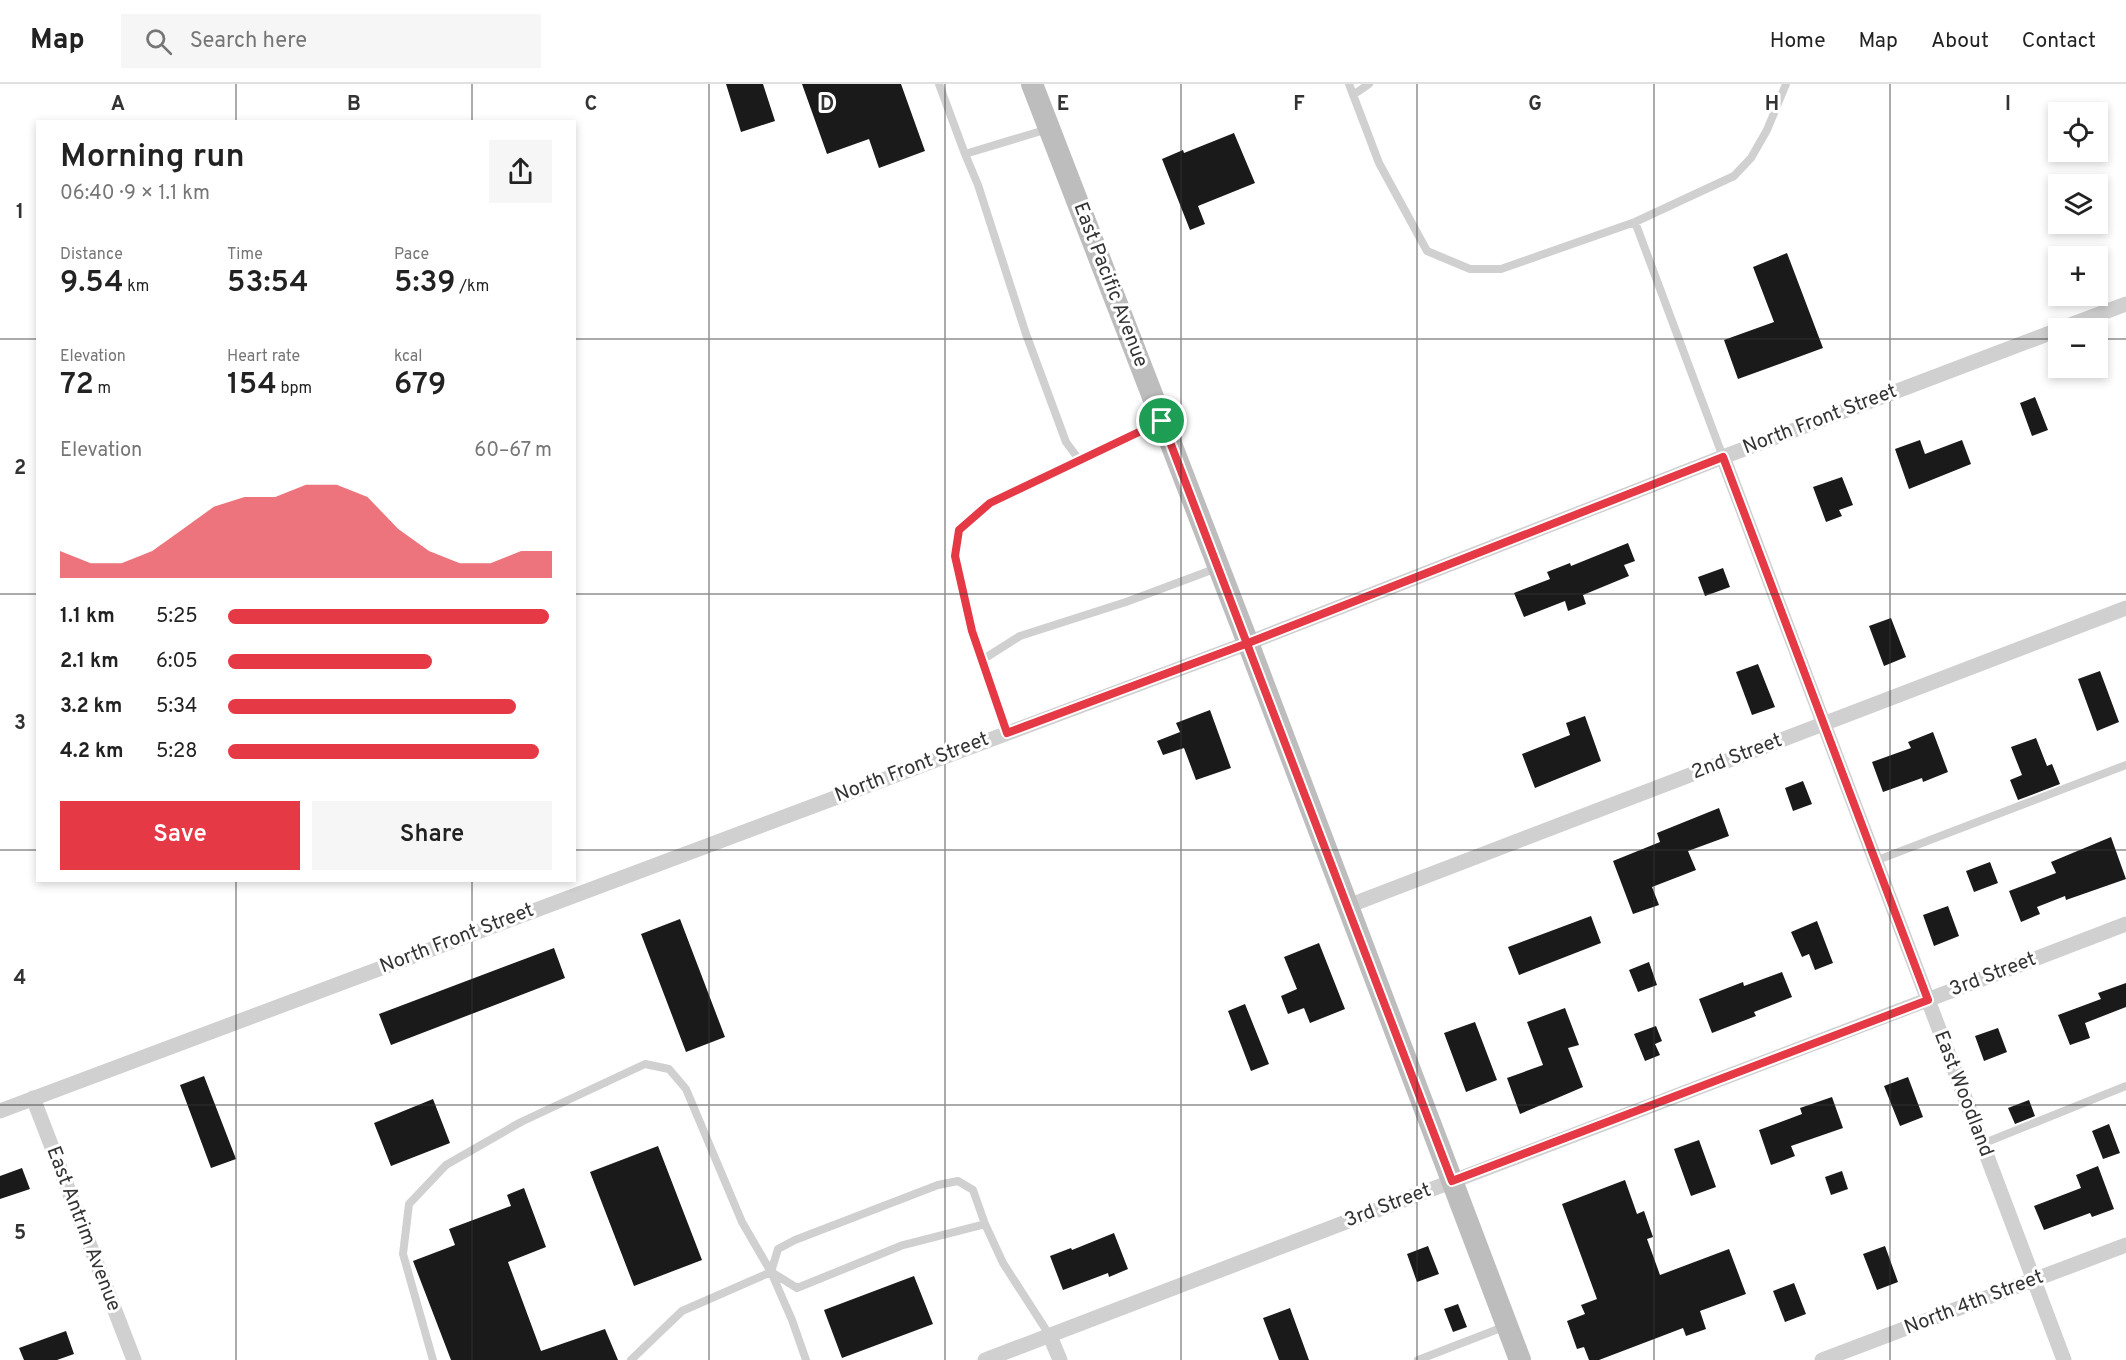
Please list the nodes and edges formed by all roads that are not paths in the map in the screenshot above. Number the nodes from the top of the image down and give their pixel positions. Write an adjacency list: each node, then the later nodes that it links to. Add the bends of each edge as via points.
1 (939, 84): 8 (lane)
2 (1032, 84): 7 (main road, East Pacific Avenue)
3 (1349, 84): 6 (lane)
4 (1369, 84): 6 (lane)
5 (1786, 84): 9 (lane, via 1767,130 1751,158 1734,176)
6 (1353, 95): 9 (lane, via 1379,163 1427,251 1470,269 1501,269)
7 (1050, 129): 8 (lane); 13 (main road, East Pacific Avenue)
8 (965, 154): 15 (lane, via 1066,442)
9 (1635, 222): 14 (lane)
10 (2126, 304): 11 (street, North Front Street)
11 (2089, 318)
12 (2048, 334): 14 (street, North Front Street)
13 (1162, 421): 15 (lane); 16 (main road, East Pacific Avenue)
14 (1723, 457): 18 (street, North Front Street); 20 (street, East Woodland)
15 (1080, 461): 19 (lane, via 990,503 959,530 955,556)
16 (1219, 567): 18 (main road, East Pacific Avenue); 19 (lane, via 1126,603 1020,636)
17 (2126, 608): 20 (street, 2nd Street)
18 (1248, 643): 21 (street, North Front Street); 24 (main road, East Pacific Avenue)
19 (982, 660): 21 (lane)
20 (1824, 724): 23 (street, East Woodland); 24 (street, 2nd Street)
21 (1007, 733): 28 (street, North Front Street)
22 (2126, 765): 23 (lane)
23 (1875, 861): 26 (street, East Woodland)
24 (1348, 906): 31 (main road, East Pacific Avenue)
25 (2126, 924): 26 (street, 3rd Street)
26 (1928, 1000): 30 (street, East Woodland); 31 (street, 3rd Street)
27 (2126, 1086): 30 (lane)
28 (33, 1098): 29 (street, North Front Street); 38 (street, East Antrim Avenue)
29 (0, 1111)
30 (1982, 1144): 35 (street, East Woodland)
31 (1452, 1181): 36 (main road, East Pacific Avenue); 37 (street, 3rd Street)
32 (984, 1224): 34 (lane, via 903,1245 797,1288); 34 (lane, via 973,1190 958,1181 938,1185 795,1240 778,1249); 37 (lane, via 1003,1263)
33 (2126, 1245): 35 (street, North 4th Street)
34 (771, 1272): 39 (lane, via 742,1222 686,1089 669,1069 645,1064 521,1122 446,1165 409,1204 403,1254); 40 (lane, via 682,1311); 41 (lane)
35 (2034, 1281): 46 (street, North 4th Street); 47 (street, East Woodland)
36 (1507, 1325): 44 (lane); 45 (main road, East Pacific Avenue)
37 (1050, 1336): 42 (street, 3rd Street); 43 (street)
38 (134, 1360)
39 (432, 1360)
40 (631, 1360)
41 (806, 1360)
42 (986, 1360)
43 (1060, 1360)
44 (1418, 1360)
45 (1520, 1360)
46 (1822, 1360)
47 (2064, 1360)

